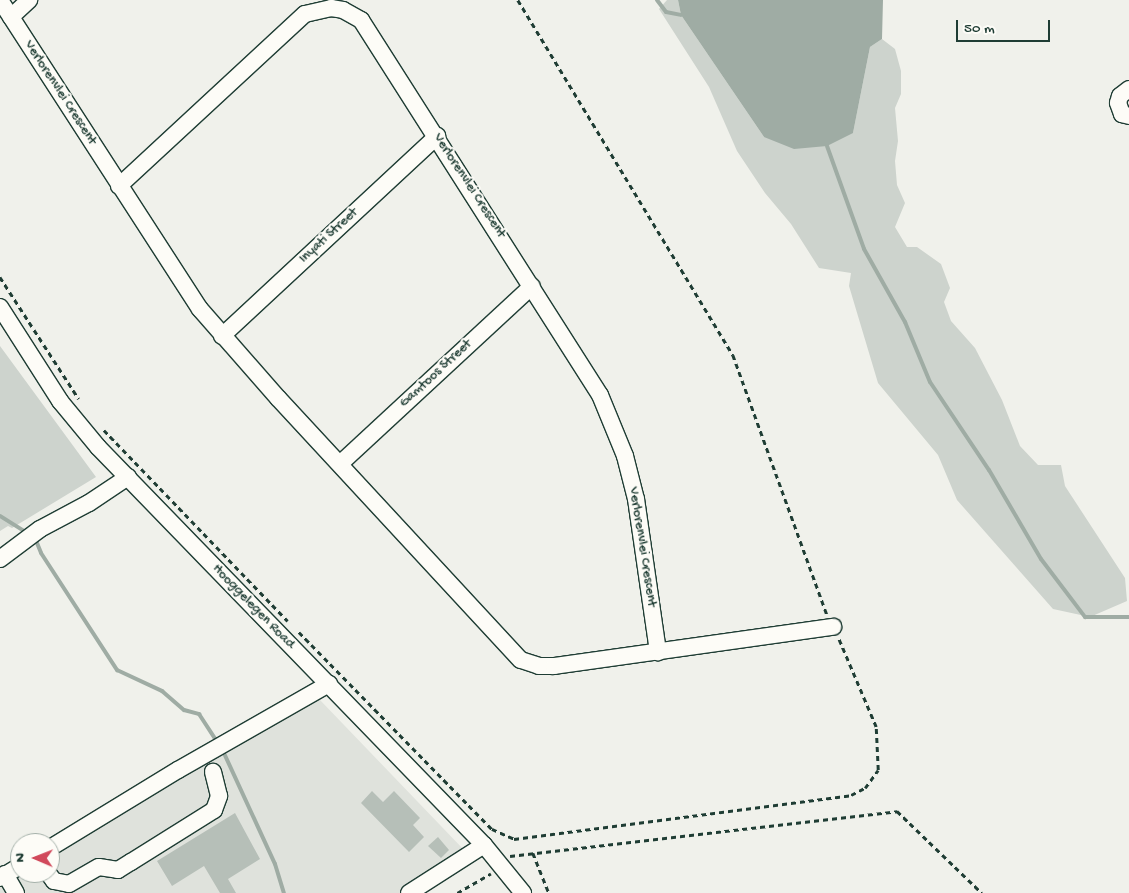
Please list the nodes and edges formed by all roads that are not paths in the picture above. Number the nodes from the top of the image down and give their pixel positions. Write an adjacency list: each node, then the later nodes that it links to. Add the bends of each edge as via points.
1 (0, 0): 3 (street, Verlorenvlei Crescent)
2 (29, 0): 3 (street)
3 (11, 17): 7 (street, Verlorenvlei Crescent)
4 (1129, 88): 5 (street, via 1118,103 1122,114)
5 (1129, 116)
6 (437, 136): 7 (street, Verlorenvlei Crescent, via 361,20 343,10 323,9 295,21); 8 (street, Verlorenvlei Crescent); 10 (street, Inyati Street)
7 (120, 186): 10 (street, Verlorenvlei Crescent, via 176,276)
8 (532, 286): 11 (street, Gamtoos Street); 15 (street, Verlorenvlei Crescent, via 600,395 626,456 636,499)
9 (0, 307): 12 (street, Hooggelegen Road, via 60,401)
10 (222, 336): 11 (street, Verlorenvlei Crescent)
11 (341, 463): 15 (street, Verlorenvlei Crescent, via 521,660 538,666 554,666)
12 (128, 477): 13 (street, via 89,503 40,529); 16 (street, Hooggelegen Road)
13 (0, 558)
14 (833, 627): 15 (street, Verlorenvlei Crescent)
15 (658, 652)
16 (329, 684): 18 (street); 19 (street, Hooggelegen Road)
17 (213, 772): 21 (street, via 219,796 214,810 118,870 99,867 69,884)
18 (60, 842)
19 (484, 845): 23 (street); 24 (street, Hooggelegen Road)
20 (3, 876): 22 (street)
21 (60, 882)
22 (16, 893)
23 (409, 893)
24 (523, 893)

